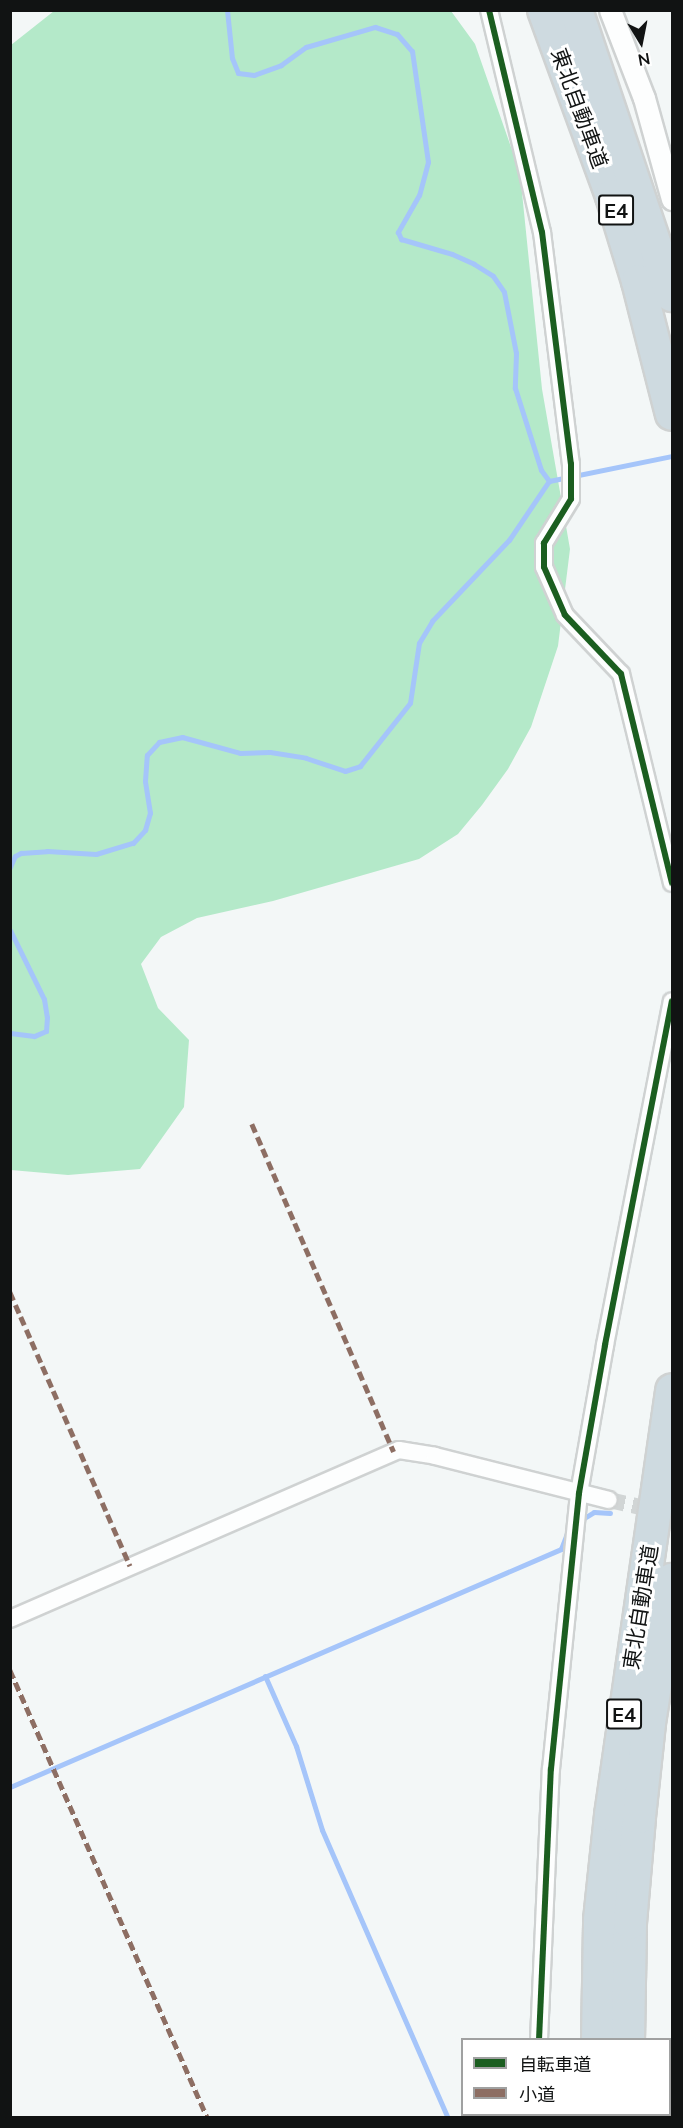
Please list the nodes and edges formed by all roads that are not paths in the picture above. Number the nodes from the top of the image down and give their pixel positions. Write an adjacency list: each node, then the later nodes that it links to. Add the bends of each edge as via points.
1 (489, 10): 9 (street, via 542,232 572,464 571,499 544,543 544,567 565,615 621,674)
2 (544, 10): 8 (highway, 東北自動車道 / E4, via 612,196)
3 (576, 10): 7 (highway, 東北自動車道 / E4)
4 (610, 10): 5 (street)
5 (669, 176): 6 (street)
6 (672, 199)
7 (672, 296)
8 (672, 414)
9 (672, 883)
10 (672, 1001): 12 (street)
11 (672, 1390): 17 (highway, 東北自動車道 / E4, via 611,1815 600,1920)
12 (579, 1493): 13 (street); 15 (street, via 399,1450); 16 (street, via 551,1769)
13 (609, 1500)
14 (672, 1580): 18 (highway, 東北自動車道 / E4, via 649,1723 639,1817 630,1923)
15 (10, 1619)
16 (539, 2038)
17 (598, 2038)
18 (628, 2038)

